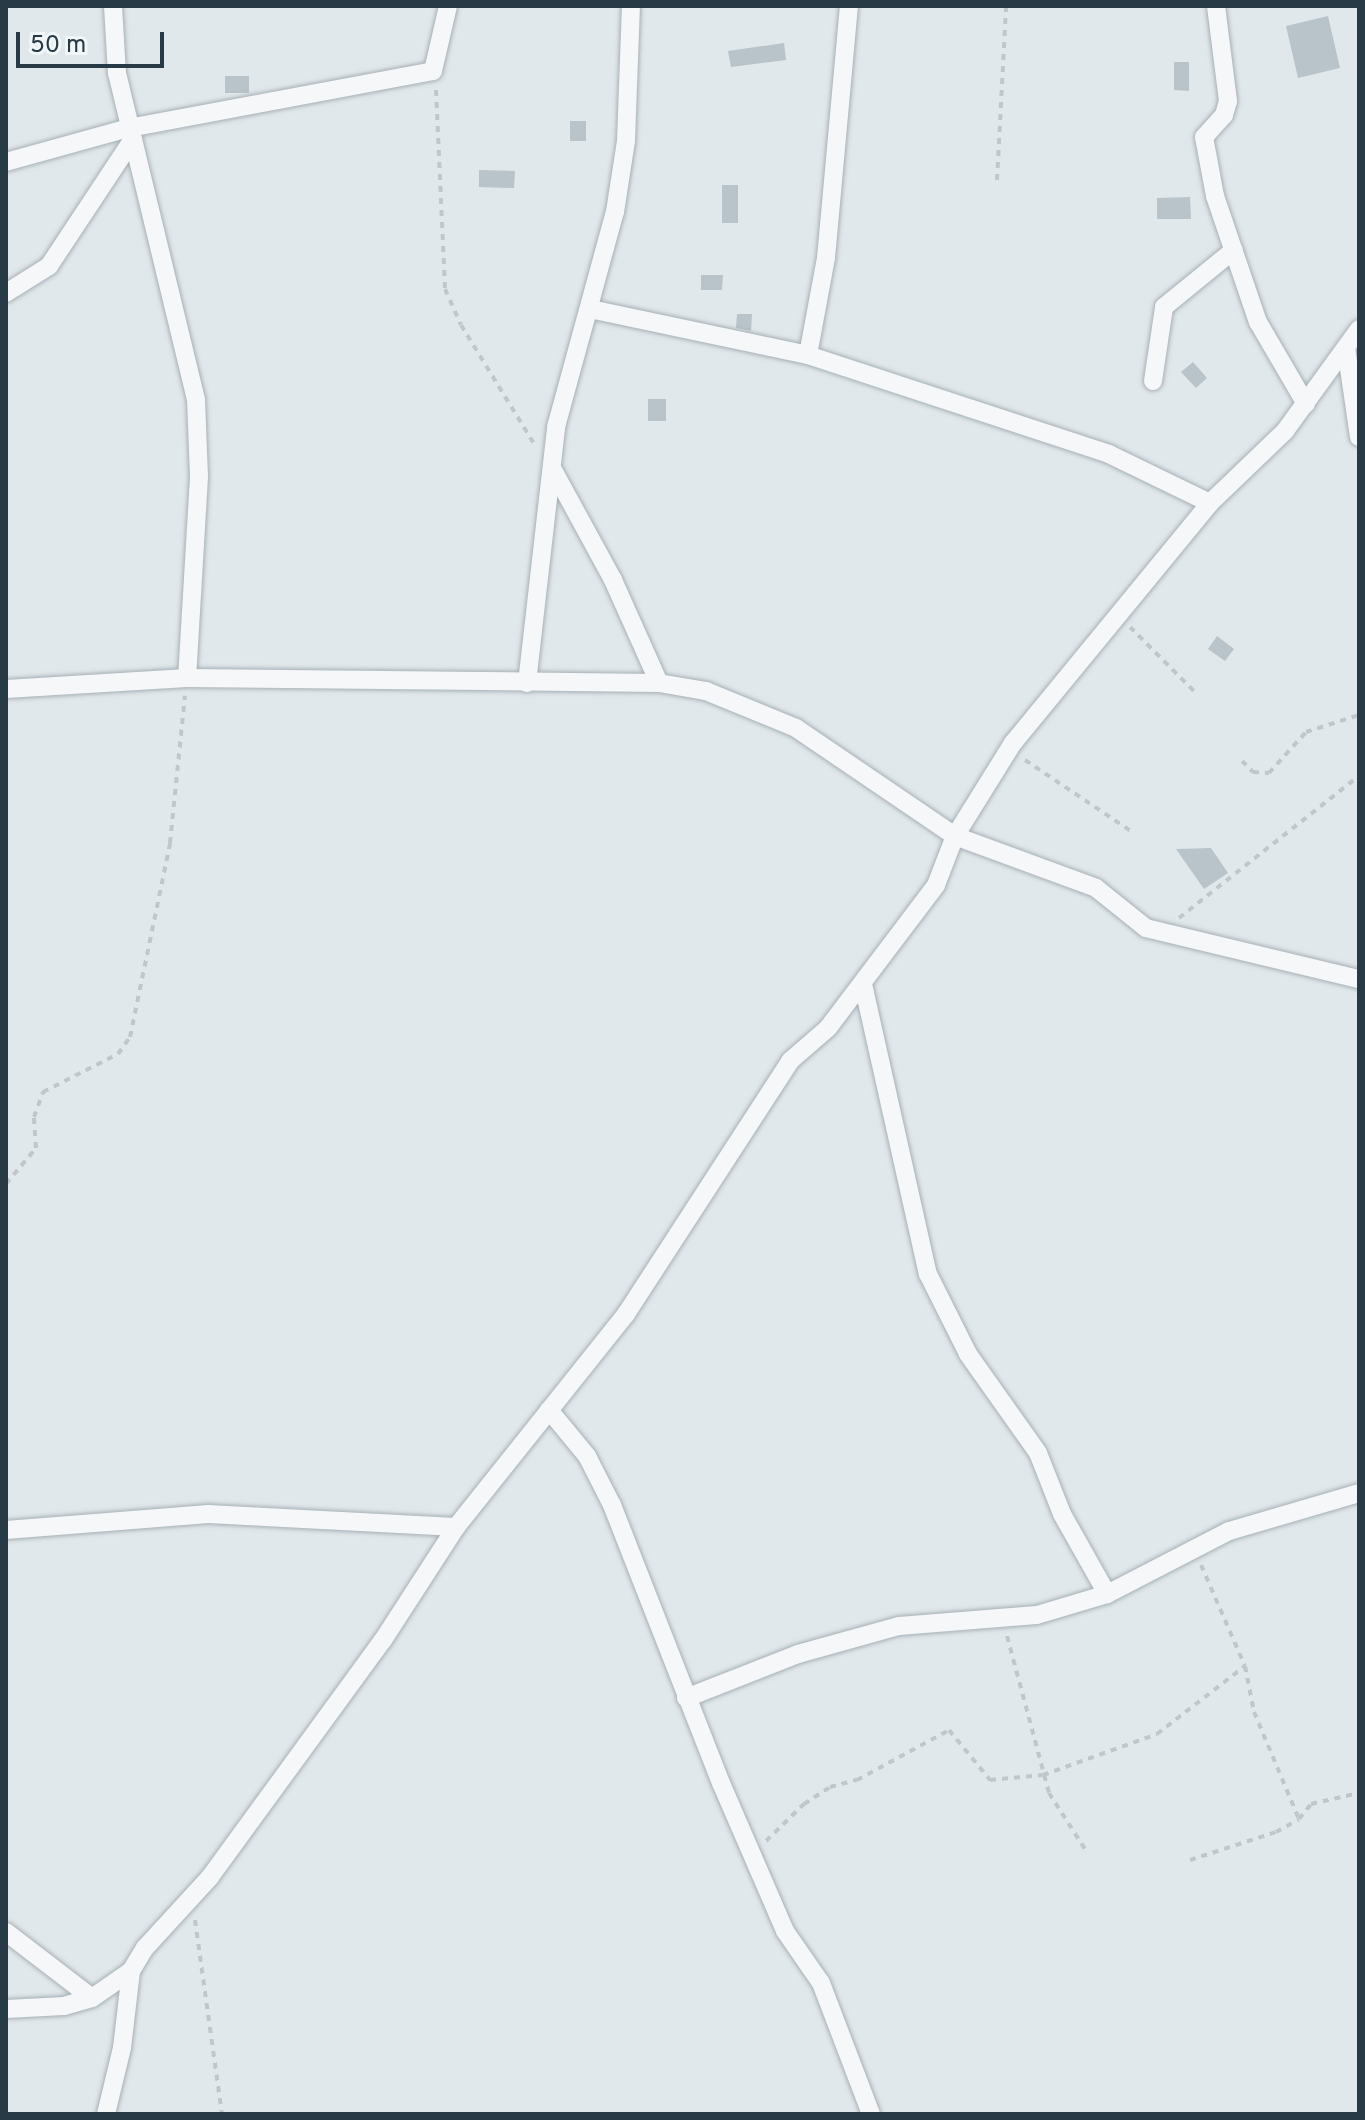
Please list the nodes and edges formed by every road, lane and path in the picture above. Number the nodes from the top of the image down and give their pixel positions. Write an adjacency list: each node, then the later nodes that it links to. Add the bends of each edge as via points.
1 (113, 6): 8 (street, via 117,73)
2 (448, 6): 7 (street, via 439,63)
3 (631, 6): 13 (street, via 626,141 615,212)
4 (849, 6): 16 (street, via 826,258)
5 (1006, 6): 10 (path)
6 (1216, 6): 11 (street, via 1228,101 1204,144)
7 (433, 71): 8 (street); 20 (path, via 439,106 445,289 461,325)
8 (131, 133): 9 (street); 12 (street, via 49,266); 23 (street, via 196,399 199,477)
9 (6, 162)
10 (997, 180)
11 (1234, 250): 17 (street, via 1164,307); 18 (street, via 1270,348)
12 (6, 293)
13 (590, 309): 16 (street); 20 (street, via 556,427)
14 (1359, 329): 15 (street)
15 (1346, 348): 18 (street); 19 (street)
16 (808, 355): 21 (street, via 1109,454)
17 (1153, 381)
18 (1306, 404): 21 (street)
19 (1359, 437)
20 (552, 468): 24 (street); 25 (street, via 613,580)
21 (1210, 503): 22 (street)
22 (1117, 614): 27 (path); 29 (street)
23 (187, 678): 24 (street); 26 (street); 37 (path, via 170,843 130,1037 118,1054 43,1092 34,1117 36,1148)
24 (527, 683): 25 (street)
25 (659, 683): 33 (street, via 706,691 796,728)
26 (6, 689)
27 (1195, 692)
28 (1359, 715): 30 (path, via 1306,732 1269,773 1253,772)
29 (1010, 749): 32 (path); 33 (street)
30 (1242, 761)
31 (1359, 776): 34 (path)
32 (1132, 832)
33 (955, 836): 34 (street, via 1082,881 1146,928); 36 (street, via 936,885)
34 (1161, 932): 35 (street)
35 (1359, 979)
36 (863, 984): 38 (street, via 828,1028 790,1061 626,1314); 43 (street, via 928,1274 968,1354 1038,1453 1062,1514)
37 (6, 1184)
38 (549, 1410): 40 (street); 46 (street, via 587,1456 612,1505)
39 (1359, 1493): 42 (street, via 1229,1531)
40 (456, 1527): 41 (street, via 208,1514); 53 (street, via 383,1640)
41 (6, 1530)
42 (1190, 1550): 43 (street); 45 (path, via 1209,1578)
43 (1107, 1594): 44 (street)
44 (1004, 1621): 46 (street, via 899,1626 798,1654); 47 (path)
45 (1245, 1666): 47 (path, via 1157,1734); 49 (path, via 1254,1712)
46 (686, 1698): 51 (street)
47 (1043, 1775): 50 (path); 51 (path, via 990,1780 949,1730 894,1762 817,1795)
48 (1359, 1793): 49 (path, via 1311,1804)
49 (1299, 1819): 52 (path, via 1276,1832)
50 (1085, 1849)
51 (753, 1854): 60 (street, via 785,1931 821,1983)
52 (1190, 1860)
53 (191, 1898): 55 (street); 59 (path)
54 (6, 1932): 56 (street)
55 (131, 1971): 56 (street); 58 (street, via 122,2048)
56 (92, 1998): 57 (street, via 64,2006)
57 (6, 2009)
58 (106, 2114)
59 (222, 2114)
60 (871, 2114)

